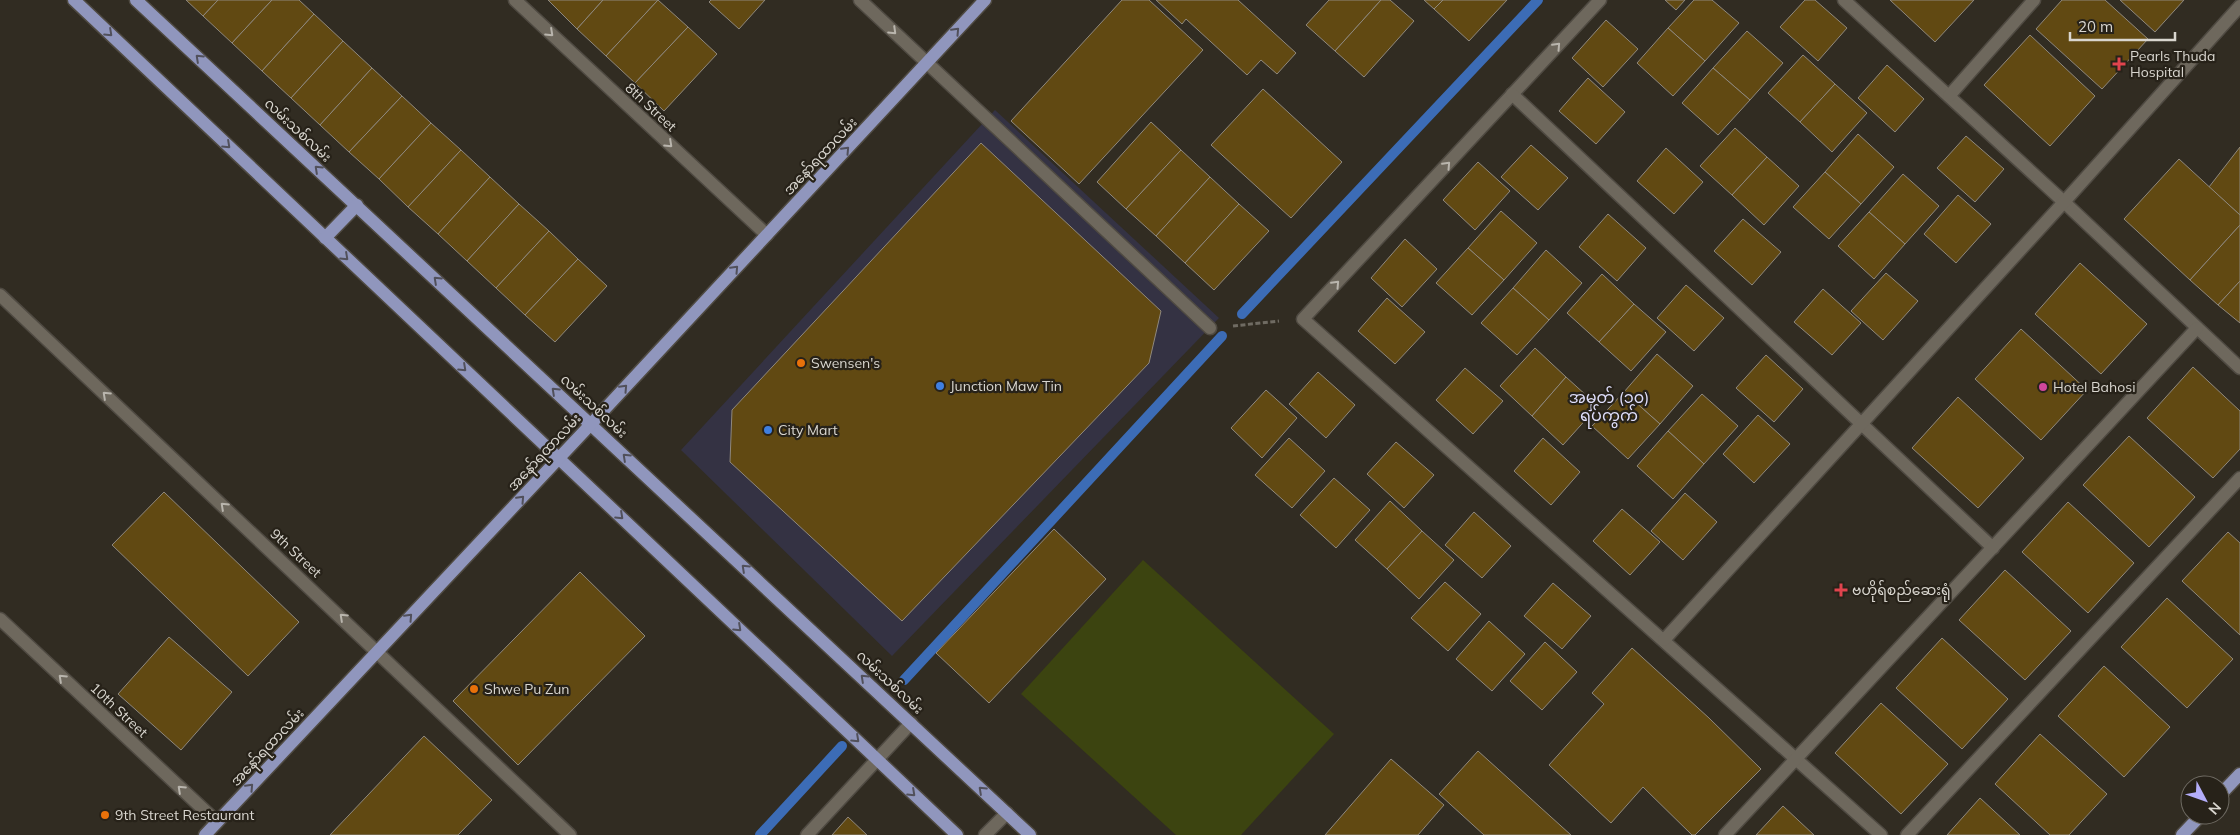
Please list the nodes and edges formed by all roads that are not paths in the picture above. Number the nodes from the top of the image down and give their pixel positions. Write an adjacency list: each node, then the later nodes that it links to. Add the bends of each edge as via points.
1 (74, 0): 16 (main road, one-way to 16)
2 (136, 0): 14 (main road, လမ်းသစ်လမ်း, one-way to 2)
3 (515, 0): 15 (street, 8th Street, one-way to 15)
4 (860, 0): 10 (street, one-way to 10)
5 (985, 0): 10 (main road, အနော်ရထာလမ်း, one-way to 5)
6 (1600, 0): 11 (street, one-way to 6)
7 (1844, 0): 12 (street)
8 (2034, 0): 12 (street)
9 (2240, 6): 13 (street)
10 (926, 63): 15 (main road, အနော်ရထာလမ်း, one-way to 10); 18 (street)
11 (1512, 94): 21 (street); 27 (street, one-way to 11, via 1303,319)
12 (1949, 96): 13 (street)
13 (2064, 202): 19 (street); 21 (street)
14 (357, 206): 16 (main road); 22 (main road, လမ်းသစ်လမ်း, one-way to 14)
15 (767, 235): 22 (main road, အနော်ရထာလမ်း, one-way to 15)
16 (325, 238): 23 (main road, one-way to 23)
17 (0, 295): 28 (street, 9th Street, one-way to 17)
18 (1210, 328)
19 (2197, 328): 20 (street); 25 (street)
20 (2240, 368)
21 (1860, 423): 25 (street); 27 (street)
22 (591, 424): 23 (main road, အနော်ရထာလမ်း); 29 (main road, လမ်းသစ်လမ်း, one-way to 22)
23 (559, 459): 28 (main road, အနော်ရထာလမ်း, one-way to 23); 31 (main road, one-way to 31)
24 (2240, 478): 45 (street)
25 (1993, 548): 30 (street)
26 (0, 619): 35 (street, 10th Street, one-way to 26)
27 (1664, 640): 30 (street)
28 (378, 651): 35 (main road, အနော်ရထာလမ်း, one-way to 28); 38 (street, 9th Street)
29 (911, 723): 31 (street); 34 (main road, လမ်းသစ်လမ်း, one-way to 29)
30 (1798, 759): 43 (street); 44 (street)
31 (877, 760): 39 (street); 40 (main road, one-way to 40)
32 (2240, 774): 33 (main road)
33 (2230, 784)
34 (1007, 812): 41 (street); 42 (main road, လမ်းသစ်လမ်း)
35 (217, 822): 37 (main road, အနော်ရထာလမ်း)
36 (2192, 825): 46 (main road)
37 (205, 835)
38 (570, 835)
39 (807, 835)
40 (956, 835)
41 (985, 835)
42 (1030, 835)
43 (1726, 835)
44 (1881, 835)
45 (1907, 835)
46 (2182, 835)

